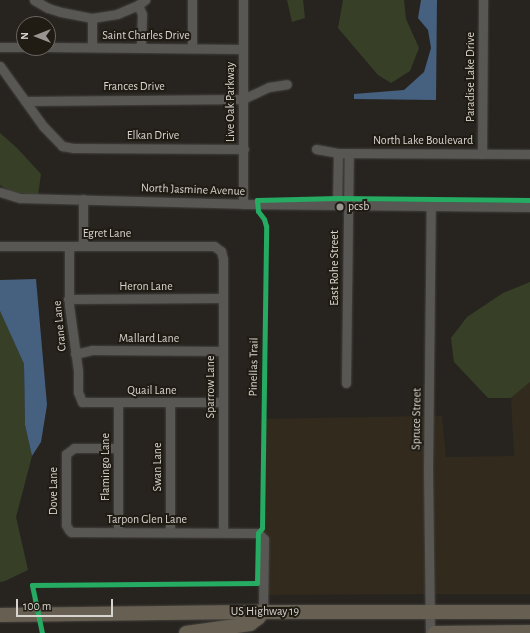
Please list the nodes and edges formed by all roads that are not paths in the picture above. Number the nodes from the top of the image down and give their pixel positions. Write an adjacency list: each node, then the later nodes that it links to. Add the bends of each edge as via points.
1 (34, 0): 6 (street, via 61,12)
2 (192, 0): 12 (street)
3 (243, 0): 13 (street, Live Oak Parkway)
4 (483, 0): 22 (street, Paradise Lake Drive)
5 (141, 3): 6 (street, via 117,14); 11 (street)
6 (92, 18): 10 (street)
7 (0, 47): 8 (street)
8 (16, 47)
9 (56, 47): 10 (street, Saint Charles Drive)
10 (92, 48): 11 (street, Saint Charles Drive)
11 (141, 48): 12 (street, Saint Charles Drive)
12 (192, 48): 13 (street, Saint Charles Drive)
13 (243, 49): 16 (street, Live Oak Parkway)
14 (0, 66): 17 (street)
15 (287, 84): 16 (street, via 269,87)
16 (243, 99): 17 (street, Frances Drive); 18 (street, Live Oak Parkway)
17 (25, 101): 18 (street, Elkan Drive, via 62,146)
18 (244, 149): 26 (street, Live Oak Parkway)
19 (316, 149): 21 (street, North Lake Boulevard)
20 (349, 152): 21 (street, North Lake Boulevard); 22 (street, North Lake Boulevard); 27 (street, East Rohe Street, via 349,198)
21 (338, 153): 27 (street)
22 (482, 154): 23 (street, North Lake Boulevard)
23 (530, 154)
24 (0, 192): 25 (street, North Jasmine Avenue, via 20,198)
25 (83, 199): 26 (street, North Jasmine Avenue); 32 (street)
26 (243, 204): 27 (street, North Jasmine Avenue)
27 (342, 205): 28 (street, North Jasmine Avenue); 38 (street, East Rohe Street)
28 (431, 206): 29 (street, North Jasmine Avenue); 48 (street, Spruce Street, via 428,471)
29 (530, 207)
30 (0, 246): 31 (street, Egret Lane)
31 (68, 246): 32 (street, Egret Lane); 35 (street, Crane Lane)
32 (83, 246): 33 (street, Egret Lane)
33 (214, 246): 34 (street, Sparrow Lane, via 221,251 222,256)
34 (223, 298): 35 (street, Heron Lane); 36 (street, Sparrow Lane)
35 (68, 299): 37 (street, Crane Lane)
36 (223, 351): 37 (street, Mallard Lane, via 92,350); 40 (street, Sparrow Lane)
37 (75, 354): 39 (street, Crane Lane, via 78,392)
38 (346, 383)
39 (82, 402): 41 (street, Quail Lane)
40 (223, 402): 42 (street, Quail Lane); 47 (street, Sparrow Lane)
41 (118, 403): 42 (street, Quail Lane); 43 (street, Flamingo Lane)
42 (170, 403): 46 (street, Swan Lane)
43 (118, 448): 44 (street, Dove Lane, via 74,448 66,454 66,525); 45 (street, Flamingo Lane)
44 (71, 532): 45 (street, Tarpon Glen Lane)
45 (118, 532): 46 (street, Tarpon Glen Lane)
46 (170, 532): 47 (street, Tarpon Glen Lane)
47 (223, 532): 49 (street, Tarpon Glen Lane, via 258,533 264,539)
48 (430, 611): 49 (highway, US Highway 19); 50 (highway, US Highway 19); 54 (street, Spruce Street)
49 (263, 612): 51 (highway, US Highway 19); 53 (highway, via 250,624)
50 (530, 612)
51 (0, 615)
52 (530, 632): 55 (highway)
53 (186, 633)
54 (430, 633)
55 (435, 633)

